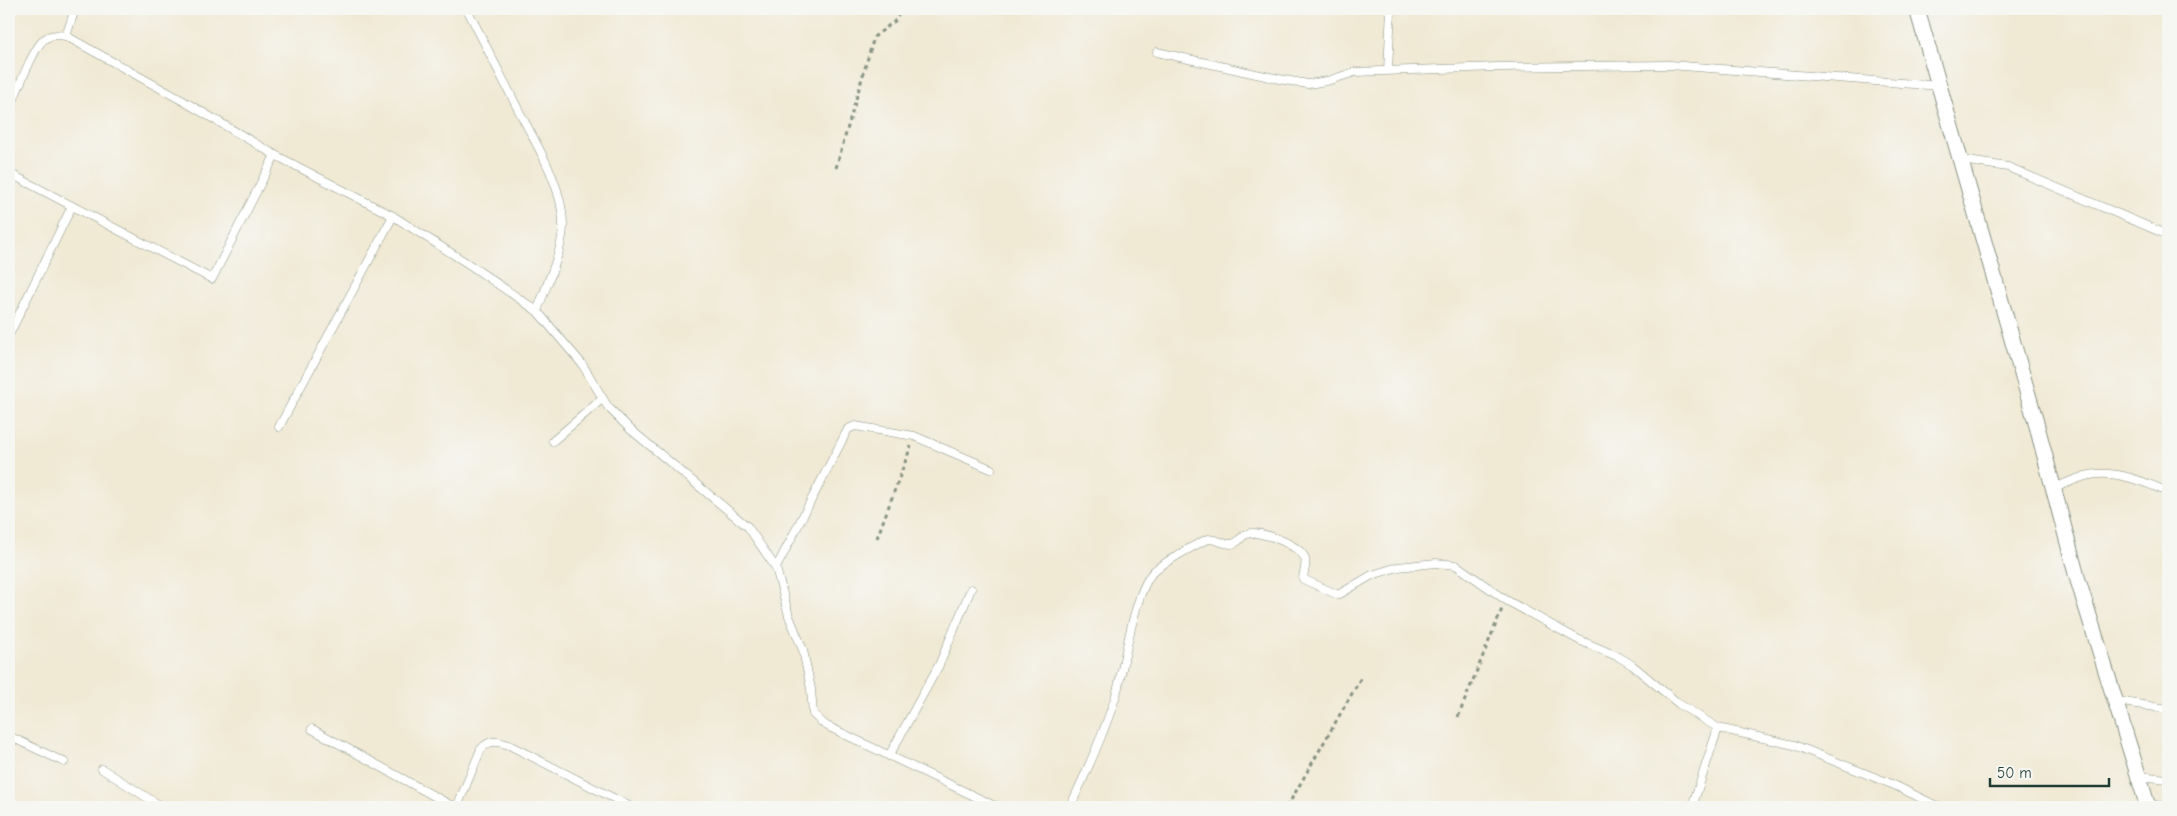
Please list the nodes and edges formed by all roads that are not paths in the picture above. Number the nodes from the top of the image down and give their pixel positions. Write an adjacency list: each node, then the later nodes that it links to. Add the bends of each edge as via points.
1 (75, 9): 5 (lane)
2 (467, 9): 16 (lane, via 543,160 562,212 561,245)
3 (1391, 9): 7 (lane)
4 (1917, 9): 8 (street)
5 (66, 36): 9 (lane, via 44,39 32,56); 10 (lane)
6 (1157, 52): 7 (lane, via 1308,84 1355,72)
7 (1388, 70): 8 (lane, via 1670,65)
8 (1940, 86): 11 (street)
9 (9, 111)
10 (275, 155): 13 (lane, via 212,279); 14 (lane)
11 (1961, 160): 15 (lane, via 2008,167); 22 (street)
12 (9, 173): 13 (lane)
13 (72, 206): 17 (lane)
14 (393, 216): 16 (lane); 19 (lane)
15 (2168, 235)
16 (536, 311): 18 (lane, via 582,364)
17 (9, 334)
18 (602, 399): 20 (lane); 24 (lane, via 630,429 748,527)
19 (279, 427)
20 (554, 441)
21 (992, 469): 24 (lane, via 914,436 865,426 848,429)
22 (2054, 488): 23 (lane, via 2090,475 2107,474 2129,477); 26 (street, via 2077,577)
23 (2168, 492)
24 (776, 568): 31 (lane, via 789,616 803,650 813,714 825,725)
25 (971, 589): 31 (lane, via 940,665)
26 (2116, 701): 27 (lane); 34 (street)
27 (2168, 709)
28 (1718, 728): 41 (lane, via 1679,704 1626,661 1579,640 1506,600 1462,568 1436,563 1398,567 1372,575 1338,595 1303,579 1304,557 1283,541 1248,533 1232,544 1211,538 1204,540 1151,575 1136,614 1116,695); 42 (lane); 43 (lane, via 1794,745 1894,785)
29 (312, 730): 39 (lane)
30 (9, 736): 32 (lane)
31 (889, 756): 37 (lane)
32 (64, 762)
33 (102, 768): 38 (lane)
34 (2139, 776): 35 (lane); 36 (street)
35 (2168, 779)
36 (2147, 805): 44 (lane)
37 (993, 806)
38 (162, 807)
39 (456, 807): 40 (lane, via 481,749 494,741 509,745)
40 (630, 807)
41 (1070, 807)
42 (1692, 807)
43 (1939, 807)
44 (2164, 807)

